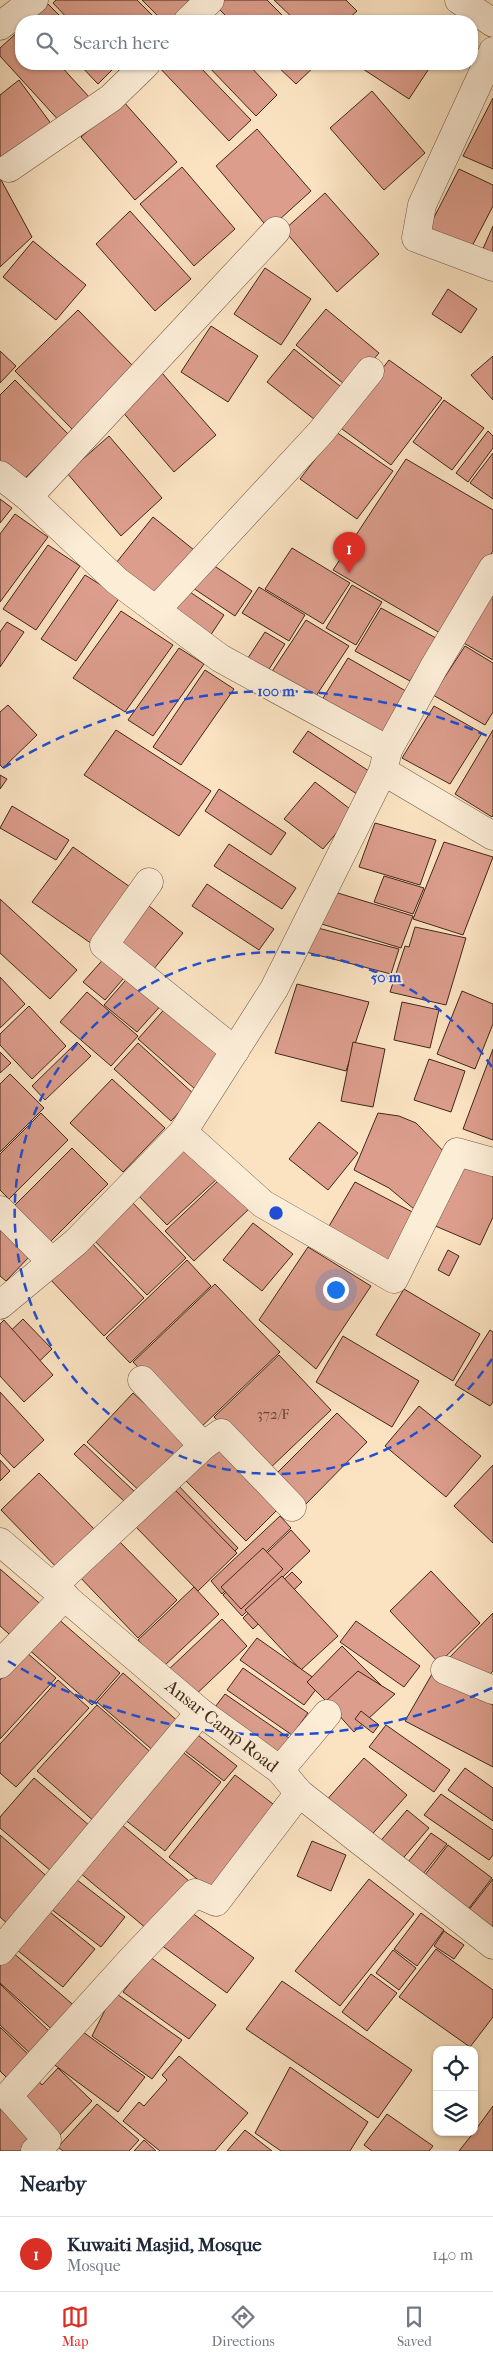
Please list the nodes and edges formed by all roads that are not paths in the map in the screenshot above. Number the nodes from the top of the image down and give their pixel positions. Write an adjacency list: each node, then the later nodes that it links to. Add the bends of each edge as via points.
1 (34, 0): 6 (street)
2 (210, 0): 4 (street)
3 (459, 0): 5 (street)
4 (194, 15)
5 (493, 23)
6 (0, 26)
7 (493, 51): 11 (street, via 422,205 416,238)
8 (140, 70): 9 (street, via 111,98)
9 (9, 168)
10 (276, 231): 14 (street)
11 (493, 267)
12 (370, 371): 16 (street, via 322,432)
13 (0, 475): 14 (street)
14 (28, 497): 16 (street, via 116,581)
15 (493, 568): 17 (street, via 434,667)
16 (156, 610): 17 (street, via 220,658)
17 (385, 761): 18 (street); 20 (street, via 274,989)
18 (493, 836)
19 (149, 882): 20 (street, via 104,945)
20 (235, 1051): 21 (street)
21 (184, 1132): 22 (street, via 263,1204 394,1279 457,1152); 24 (street, via 76,1242)
22 (493, 1162)
23 (0, 1210): 24 (street)
24 (52, 1262): 25 (street)
25 (0, 1305)
26 (142, 1380): 27 (street)
27 (203, 1446): 28 (street, via 221,1434); 30 (street)
28 (292, 1507)
29 (0, 1542): 30 (street, Ansar Camp Road)
30 (59, 1591): 31 (street); 34 (street, Ansar Camp Road)
31 (0, 1664)
32 (445, 1670): 33 (street)
33 (493, 1690)
34 (200, 1712): 36 (street, Ansar Camp Road); 39 (street)
35 (327, 1714): 36 (street)
36 (280, 1770): 37 (street, Ansar Camp Road)
37 (299, 1793): 38 (street, Ansar Camp Road); 40 (street, via 216,1902 195,1893 8,2096 47,2140)
38 (493, 1945)
39 (0, 1951)
40 (35, 2151)

